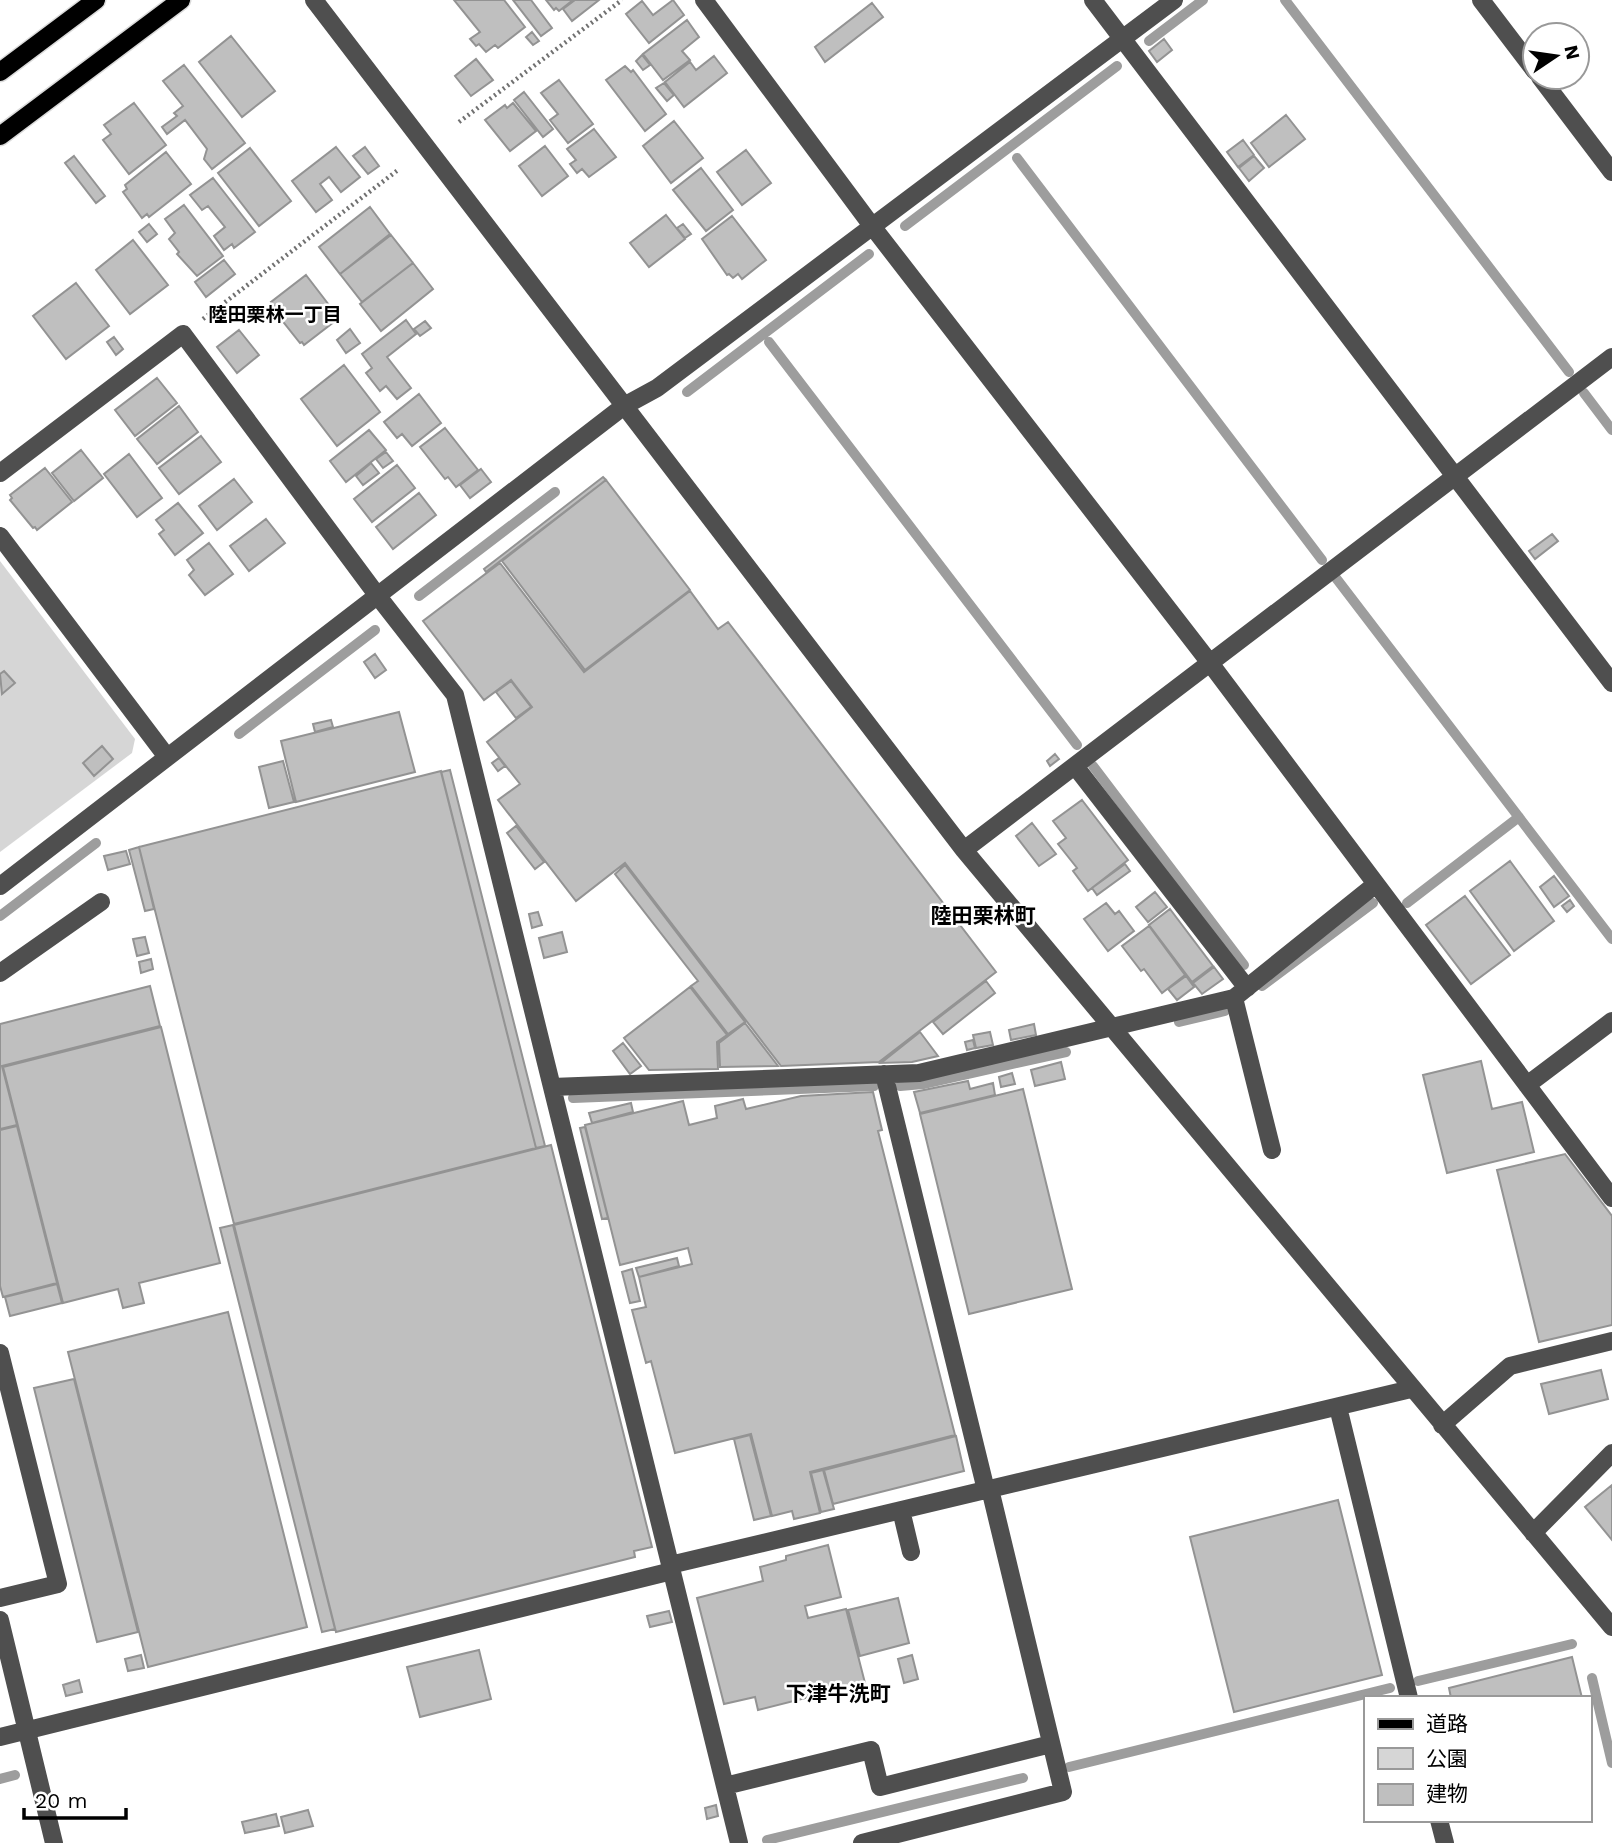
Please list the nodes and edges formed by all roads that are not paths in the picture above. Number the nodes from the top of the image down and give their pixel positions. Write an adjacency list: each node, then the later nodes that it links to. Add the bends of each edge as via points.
1 (96, 0): 10 (main road)
2 (181, 0): 12 (main road)
3 (314, 0): 16 (street)
4 (704, 0): 14 (street)
5 (1093, 0): 8 (street)
6 (1174, 0): 8 (street)
7 (1481, 0): 9 (street)
8 (1123, 40): 14 (street); 18 (street)
9 (1521, 53)
10 (0, 72)
11 (1550, 91): 13 (street)
12 (0, 136)
13 (1612, 172)
14 (872, 226): 16 (street, via 657,388); 21 (street)
15 (1612, 357): 18 (street)
16 (624, 405): 20 (street); 25 (street)
17 (0, 473): 20 (street, via 183,334)
18 (1455, 476): 21 (street); 22 (street)
19 (0, 536): 23 (street)
20 (377, 595): 23 (street); 35 (street, via 455,695)
21 (1210, 663): 24 (street); 26 (street)
22 (1612, 683)
23 (167, 757): 27 (street)
24 (1075, 766): 25 (street); 30 (street)
25 (964, 850): 32 (street)
26 (1376, 884): 30 (street); 34 (street)
27 (0, 886)
28 (101, 902): 29 (street)
29 (0, 973)
30 (1241, 993): 32 (street); 36 (street)
31 (1612, 1021): 34 (street)
32 (1111, 1028): 33 (street, via 919,1073); 40 (street)
33 (884, 1074): 35 (street); 44 (street)
34 (1527, 1085): 37 (street)
35 (552, 1087): 48 (street)
36 (1272, 1150)
37 (1612, 1198)
38 (1612, 1341): 42 (street, via 1510,1366)
39 (0, 1353): 49 (street, via 58,1584)
40 (1411, 1389): 41 (street); 42 (street)
41 (1338, 1407): 44 (street); 52 (street)
42 (1442, 1425): 46 (street)
43 (1612, 1453): 46 (street)
44 (988, 1490): 45 (street); 55 (street)
45 (901, 1510): 47 (street); 48 (street)
46 (1532, 1533): 51 (street)
47 (911, 1552)
48 (671, 1568): 53 (street); 56 (street)
49 (0, 1598)
50 (0, 1620): 53 (street)
51 (1612, 1627)
52 (1409, 1696)
53 (27, 1730): 54 (street); 58 (street)
54 (0, 1737)
55 (1051, 1744): 56 (street, via 880,1787 871,1750); 60 (street, via 1063,1792)
56 (725, 1786): 59 (street)
57 (1440, 1822): 61 (street)
58 (54, 1843)
59 (739, 1843)
60 (862, 1843)
61 (1445, 1843)

